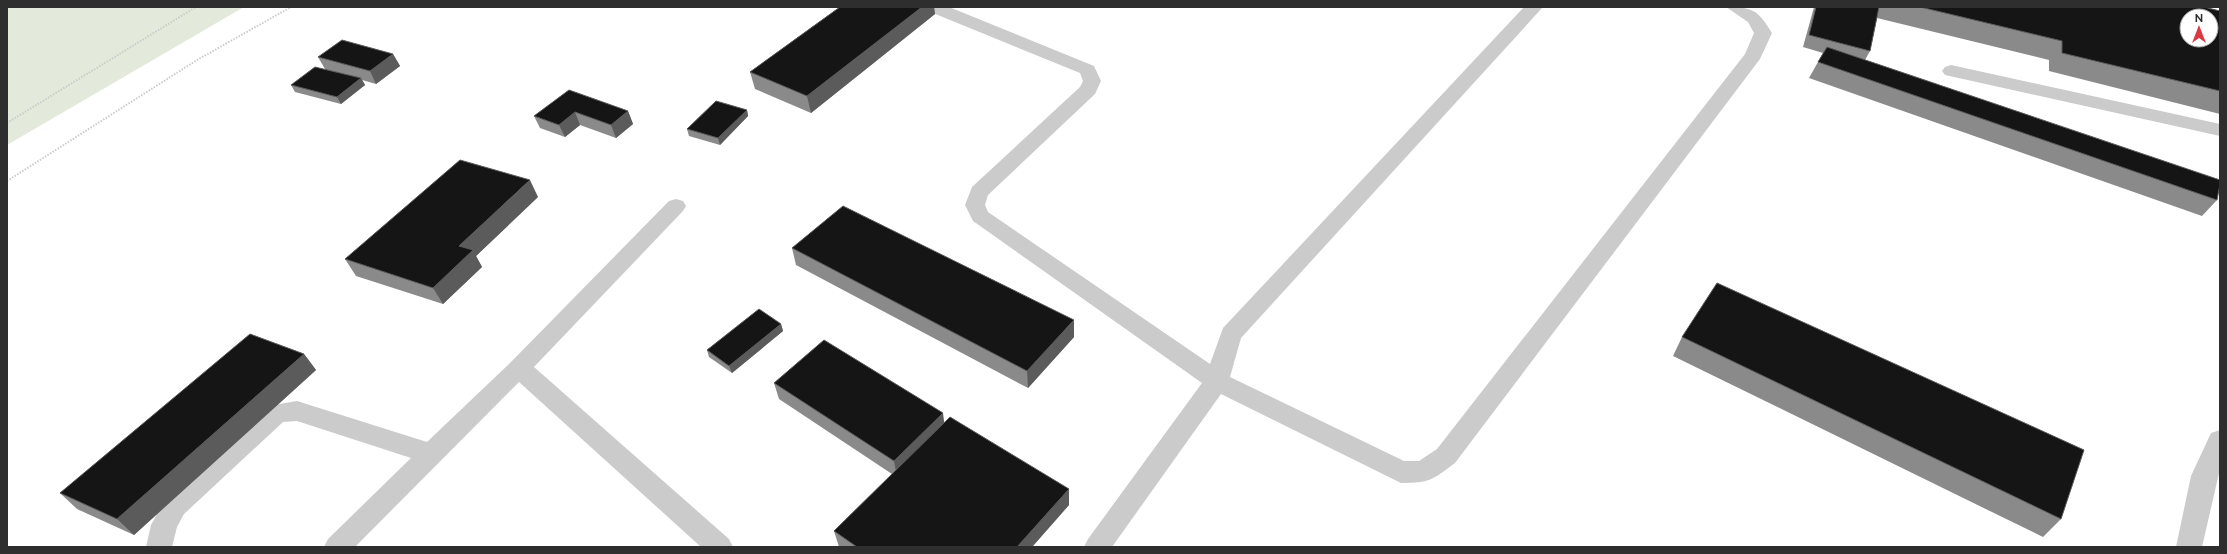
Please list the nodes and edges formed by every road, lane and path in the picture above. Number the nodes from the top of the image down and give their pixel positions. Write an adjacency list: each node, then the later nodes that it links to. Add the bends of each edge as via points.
1 (196, 7): 7 (path)
2 (291, 7): 9 (path, via 198,60)
3 (934, 7): 12 (street, via 1088,70 1092,81 1088,90 979,192 975,205 980,216)
4 (1534, 7): 12 (street, via 1231,334)
5 (1735, 7): 12 (street, via 1754,19 1763,33 1754,55 1446,456 1424,472 1401,472)
6 (1951, 71): 8 (street)
7 (7, 123)
8 (2220, 130)
9 (7, 181)
10 (676, 206): 11 (street)
11 (519, 368): 14 (street); 17 (street)
12 (1217, 381): 18 (street)
13 (2220, 440): 19 (street, via 2204,476)
14 (432, 454): 15 (street, via 297,411 277,413 175,506 164,525); 16 (street)
15 (159, 547)
16 (337, 547)
17 (720, 547)
18 (1097, 547)
19 (2189, 547)

